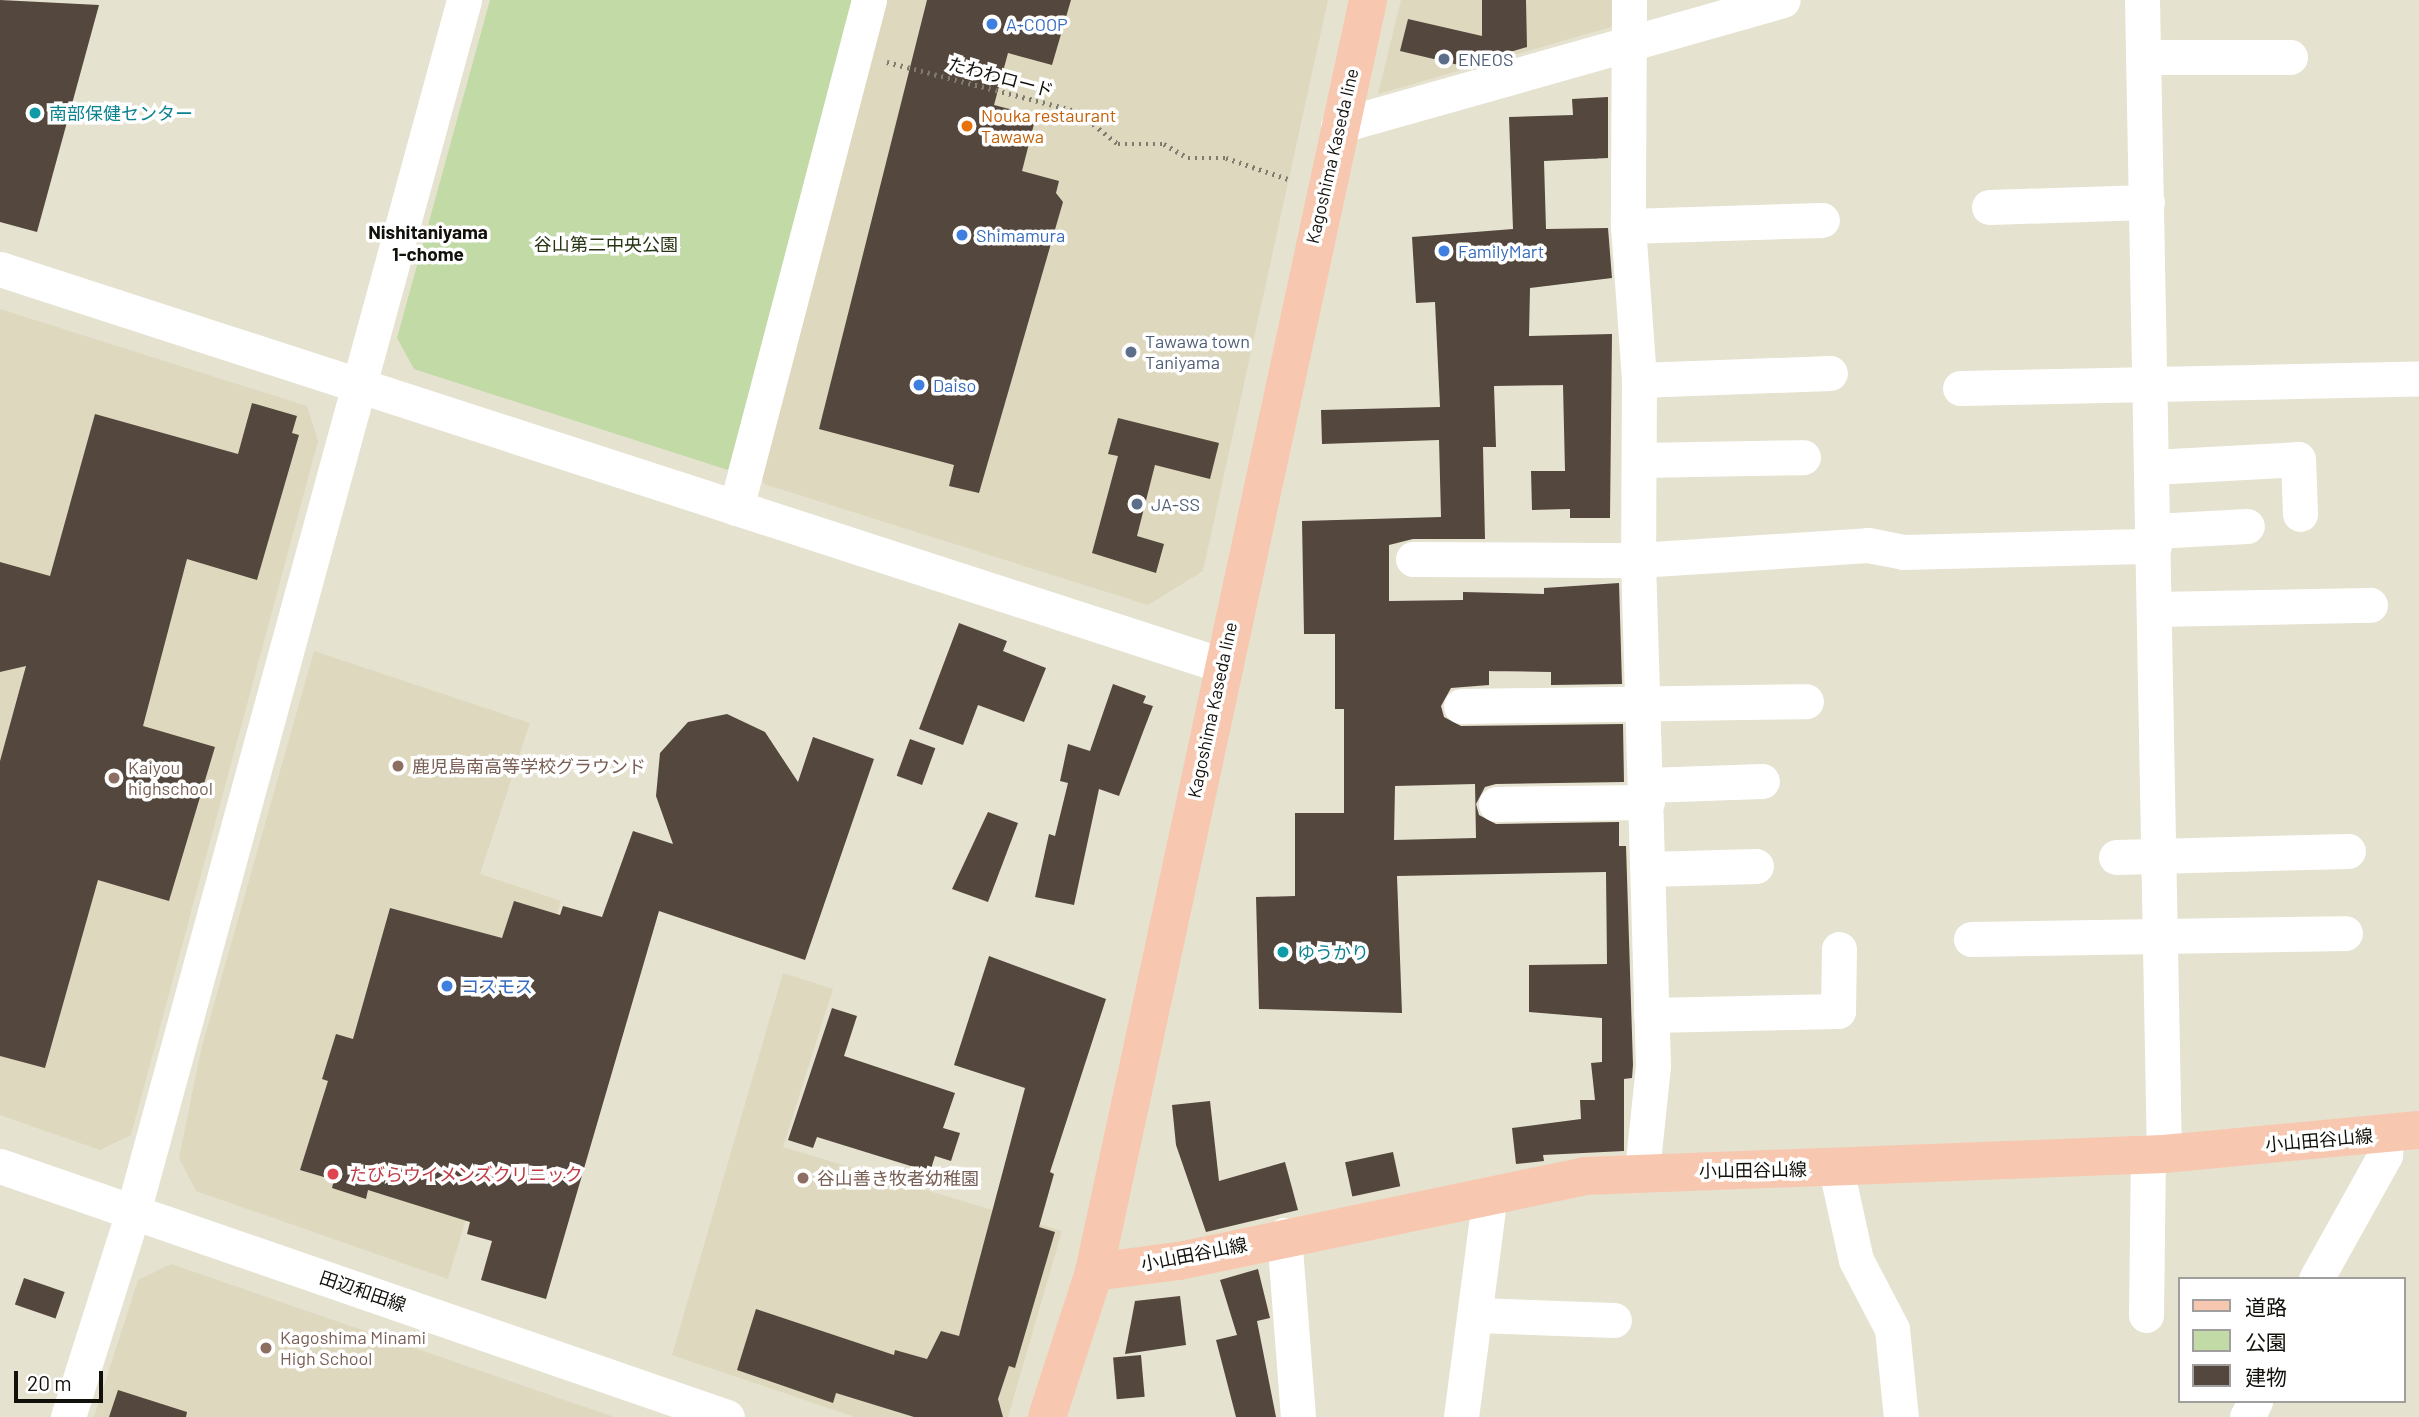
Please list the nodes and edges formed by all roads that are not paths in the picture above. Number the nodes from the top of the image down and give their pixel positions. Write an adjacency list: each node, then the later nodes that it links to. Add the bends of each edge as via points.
1 (464, 0): 21 (street)
2 (869, 0): 25 (street)
3 (1368, 0): 10 (main road, Kagoshima Kaseda line)
4 (1629, 0): 7 (street)
5 (1782, 0): 7 (street)
6 (2142, 0): 8 (street)
7 (1629, 40): 10 (street); 14 (street)
8 (2143, 57): 9 (street); 11 (street)
9 (2290, 57)
10 (1338, 125): 33 (main road, Kagoshima Kaseda line)
11 (2147, 202): 12 (street); 17 (street)
12 (1989, 207)
13 (1822, 220): 14 (street)
14 (1628, 226): 20 (street)
15 (0, 270): 21 (street)
16 (1830, 373): 20 (street)
17 (2151, 375): 18 (street); 19 (street); 24 (street)
18 (2419, 378)
19 (1960, 379)
20 (1639, 380): 23 (street)
21 (360, 387): 25 (street); 56 (street)
22 (1803, 457): 23 (street)
23 (1639, 460): 30 (street)
24 (2152, 467): 26 (street, via 2298,459); 28 (street)
25 (736, 508): 33 (street)
26 (2300, 514)
27 (2247, 526): 28 (street)
28 (2154, 538): 30 (street, via 1903,552 1868,545); 32 (street)
29 (1413, 559): 30 (street)
30 (1639, 559): 35 (street)
31 (2370, 605): 32 (street)
32 (2155, 608): 41 (street)
33 (1222, 666): 58 (main road, Kagoshima Kaseda line)
34 (1806, 701): 35 (street)
35 (1643, 704): 36 (street); 38 (street)
36 (1461, 706)
37 (1762, 781): 38 (street)
38 (1646, 793): 39 (street); 44 (street)
39 (1496, 804)
40 (2347, 851): 41 (street)
41 (2159, 856): 42 (street); 46 (street)
42 (2116, 858)
43 (1756, 866): 44 (street)
44 (1648, 869): 49 (street)
45 (2345, 933): 46 (street)
46 (2160, 936): 47 (street); 51 (street)
47 (1971, 939)
48 (1839, 948): 49 (street, via 1838,1011)
49 (1651, 1015): 54 (street)
50 (2403, 1132): 51 (main road, 小山田谷山線); 59 (street)
51 (2156, 1154): 53 (main road, 小山田谷山線); 61 (street)
52 (0, 1166): 56 (street, 田辺和田線)
53 (1836, 1169): 54 (main road, 小山田谷山線); 68 (street, via 1856,1261 1892,1329)
54 (1642, 1171): 55 (main road, 小山田谷山線)
55 (1490, 1195): 57 (main road, 小山田谷山線); 60 (street)
56 (132, 1212): 63 (street); 64 (street, 田辺和田線)
57 (1284, 1235): 58 (main road, 小山田谷山線, via 1180,1261); 66 (street)
58 (1094, 1272): 65 (main road, Kagoshima Kaseda line)
59 (2317, 1277)
60 (1477, 1315): 62 (street); 67 (street)
61 (2146, 1315)
62 (1614, 1320)
63 (68, 1417)
64 (727, 1417)
65 (1046, 1417)
66 (1298, 1417)
67 (1461, 1417)
68 (1901, 1417)

